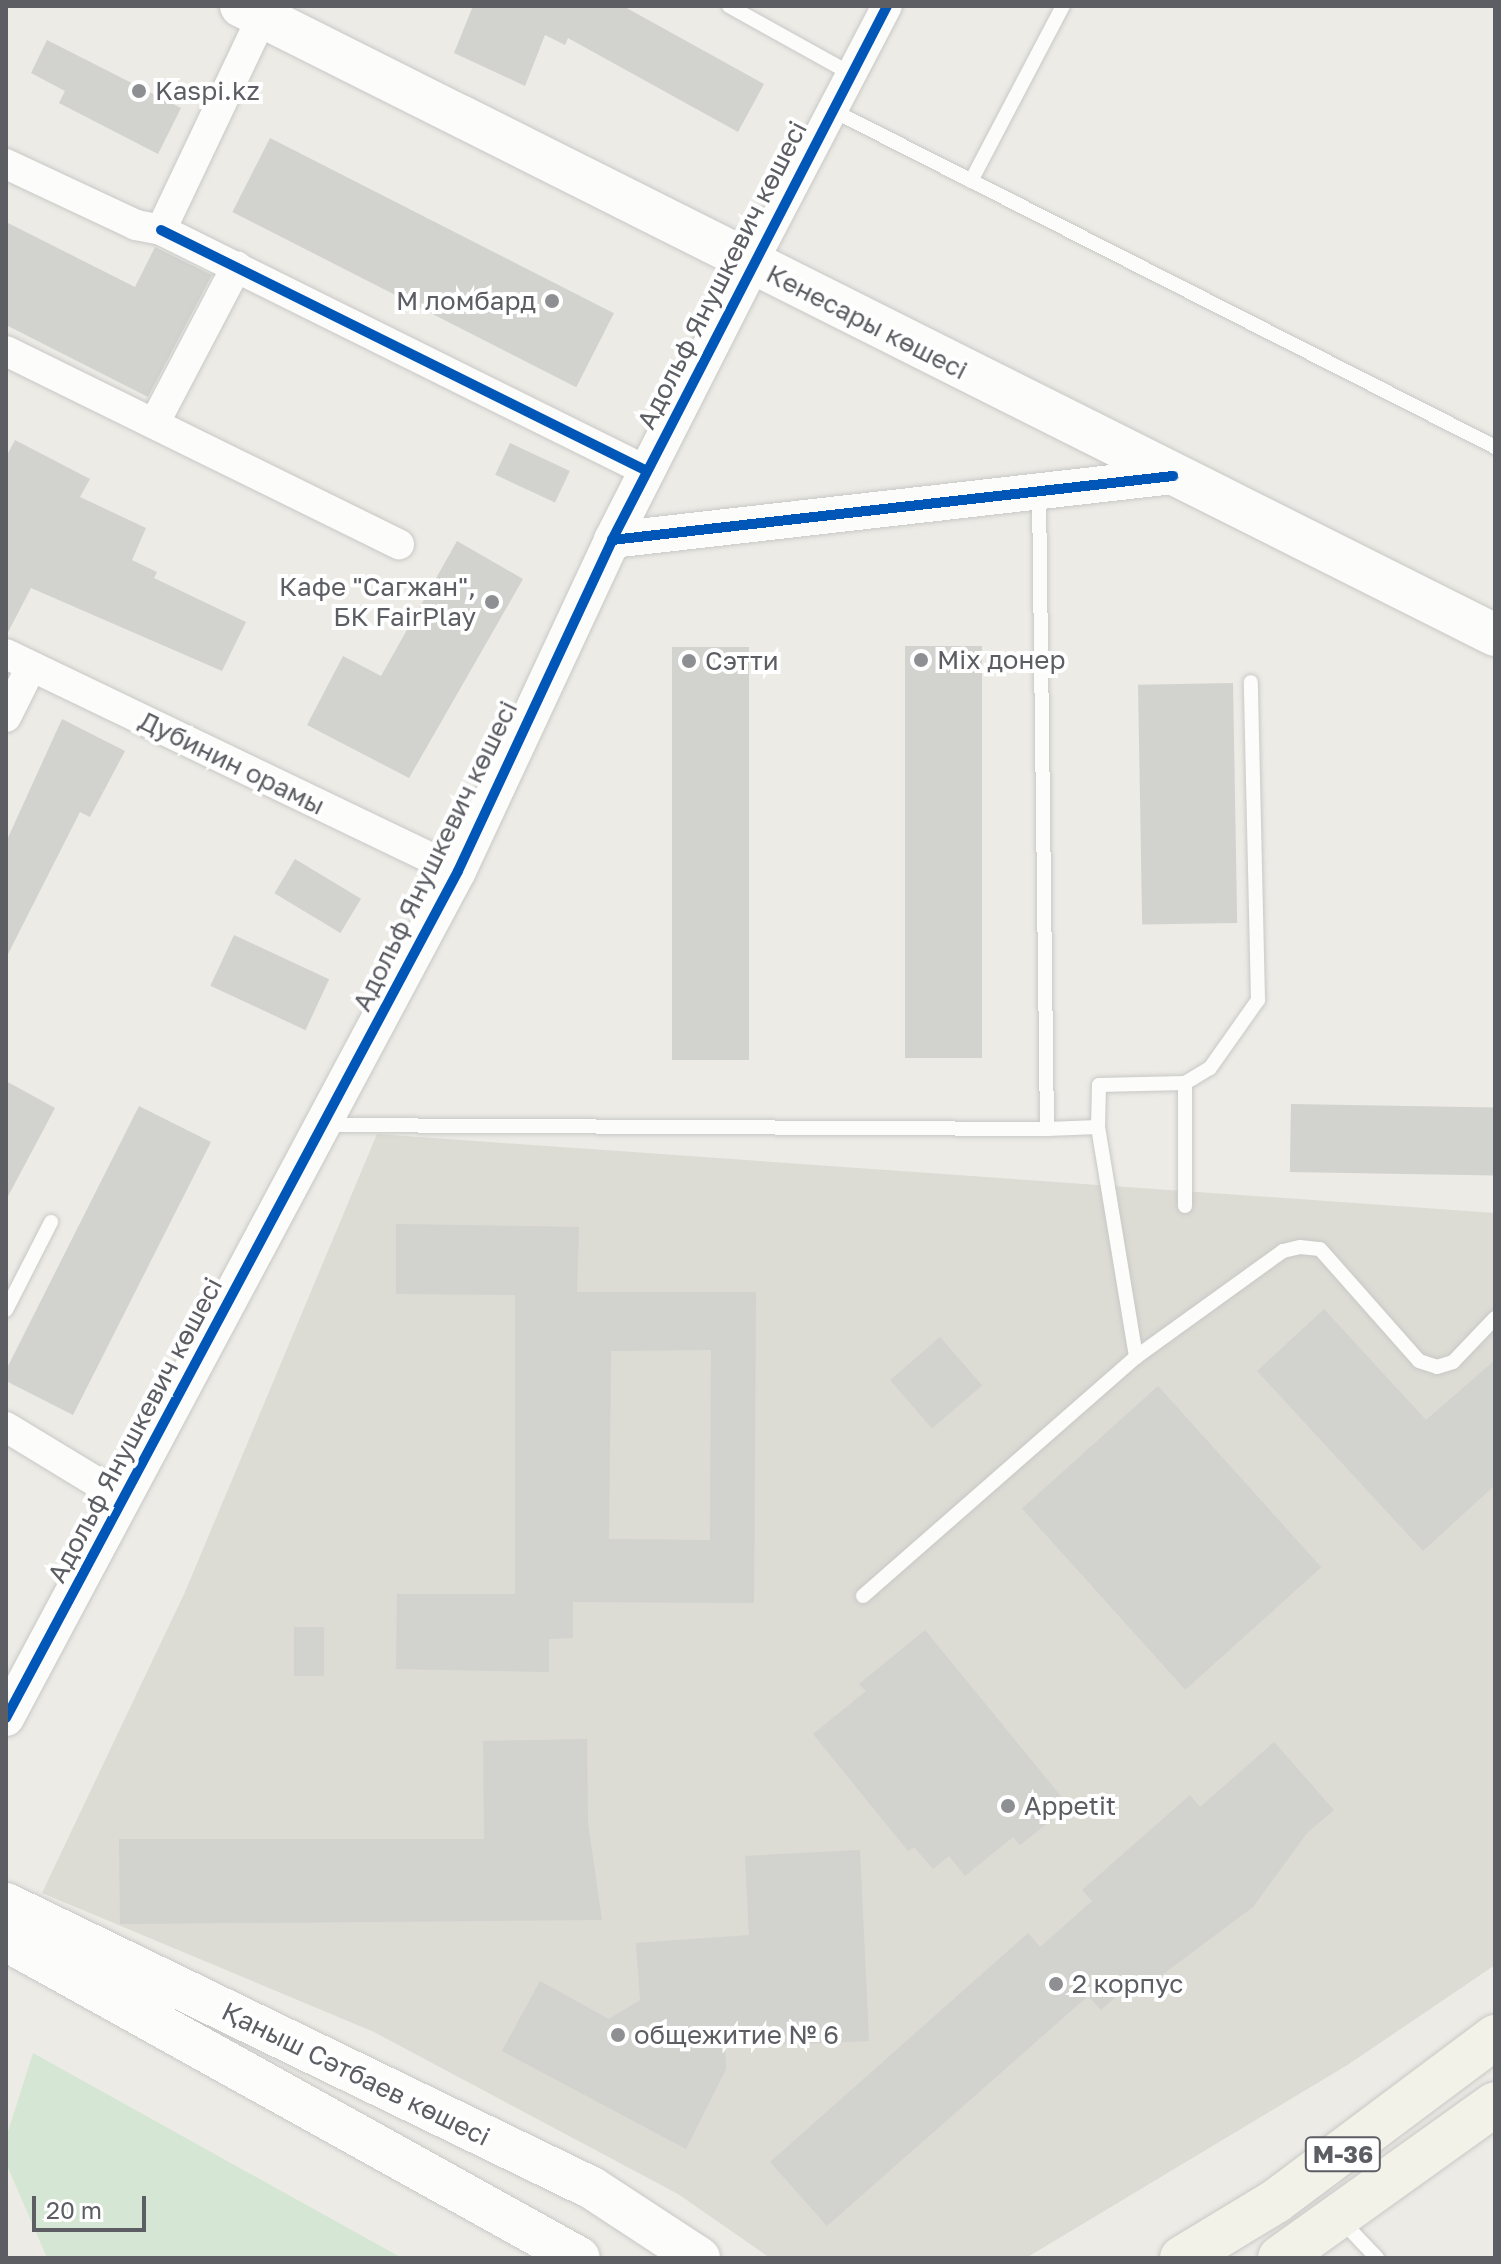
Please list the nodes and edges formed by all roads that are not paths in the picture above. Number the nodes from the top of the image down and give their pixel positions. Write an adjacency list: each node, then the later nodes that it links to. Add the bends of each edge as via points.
1 (729, 6): 5 (lane)
2 (887, 6): 5 (street, Адольф Янушкевич көшесі)
3 (1063, 6): 8 (lane)
4 (251, 11): 9 (street); 10 (main road, Кенесары көшесі)
5 (851, 74): 6 (street, Адольф Янушкевич көшесі)
6 (832, 110): 8 (lane); 10 (street, Адольф Янушкевич көшесі)
7 (6, 164): 9 (street, via 136,225)
8 (971, 181): 14 (lane)
9 (161, 230): 11 (street)
10 (752, 264): 15 (street, Адольф Янушкевич көшесі); 16 (main road, Кенесары көшесі)
11 (237, 266): 13 (street); 15 (street)
12 (6, 351): 13 (street)
13 (155, 422): 19 (street)
14 (1495, 447)
15 (647, 471): 18 (street, Адольф Янушкевич көшесі)
16 (1173, 476): 17 (street); 20 (main road, Кенесары көшесі)
17 (1039, 491): 18 (street); 28 (lane)
18 (612, 540): 24 (street, Адольф Янушкевич көшесі)
19 (399, 544)
20 (1495, 635)
21 (19, 660): 23 (street); 24 (street, Дубинин орамы)
22 (1251, 682): 25 (lane, via 1258,1000 1236,1039 1210,1068)
23 (6, 717)
24 (458, 871): 26 (street, Адольф Янушкевич көшесі)
25 (1185, 1083): 27 (lane, via 1099,1085); 29 (lane)
26 (322, 1125): 28 (lane); 35 (street, Адольф Янушкевич көшесі)
27 (1098, 1127): 28 (lane); 33 (lane)
28 (1047, 1129)
29 (1185, 1206)
30 (51, 1222): 31 (lane)
31 (6, 1310)
32 (1495, 1318): 33 (lane, via 1453,1362 1437,1367 1419,1361 1320,1249 1300,1247 1283,1251)
33 (1136, 1357): 36 (lane)
34 (6, 1427): 35 (street)
35 (123, 1498): 37 (street, Адольф Янушкевич көшесі)
36 (863, 1596)
37 (6, 1718)
38 (6, 1904): 40 (main road, Қаныш Сәтбаев көшесі)
39 (6, 1940): 40 (main road, Қаныш Сәтбаев көшесі)
40 (65, 1951): 44 (main road, Қаныш Сәтбаев көшесі); 45 (main road, Қаныш Сәтбаев көшесі, via 592,2188)
41 (1495, 2037): 46 (main road, M-36, via 1276,2201)
42 (1495, 2104): 43 (main road, M-36)
43 (1340, 2219): 47 (main road, M-36); 48 (lane)
44 (579, 2258)
45 (699, 2258)
46 (1182, 2258)
47 (1280, 2258)
48 (1377, 2258)

